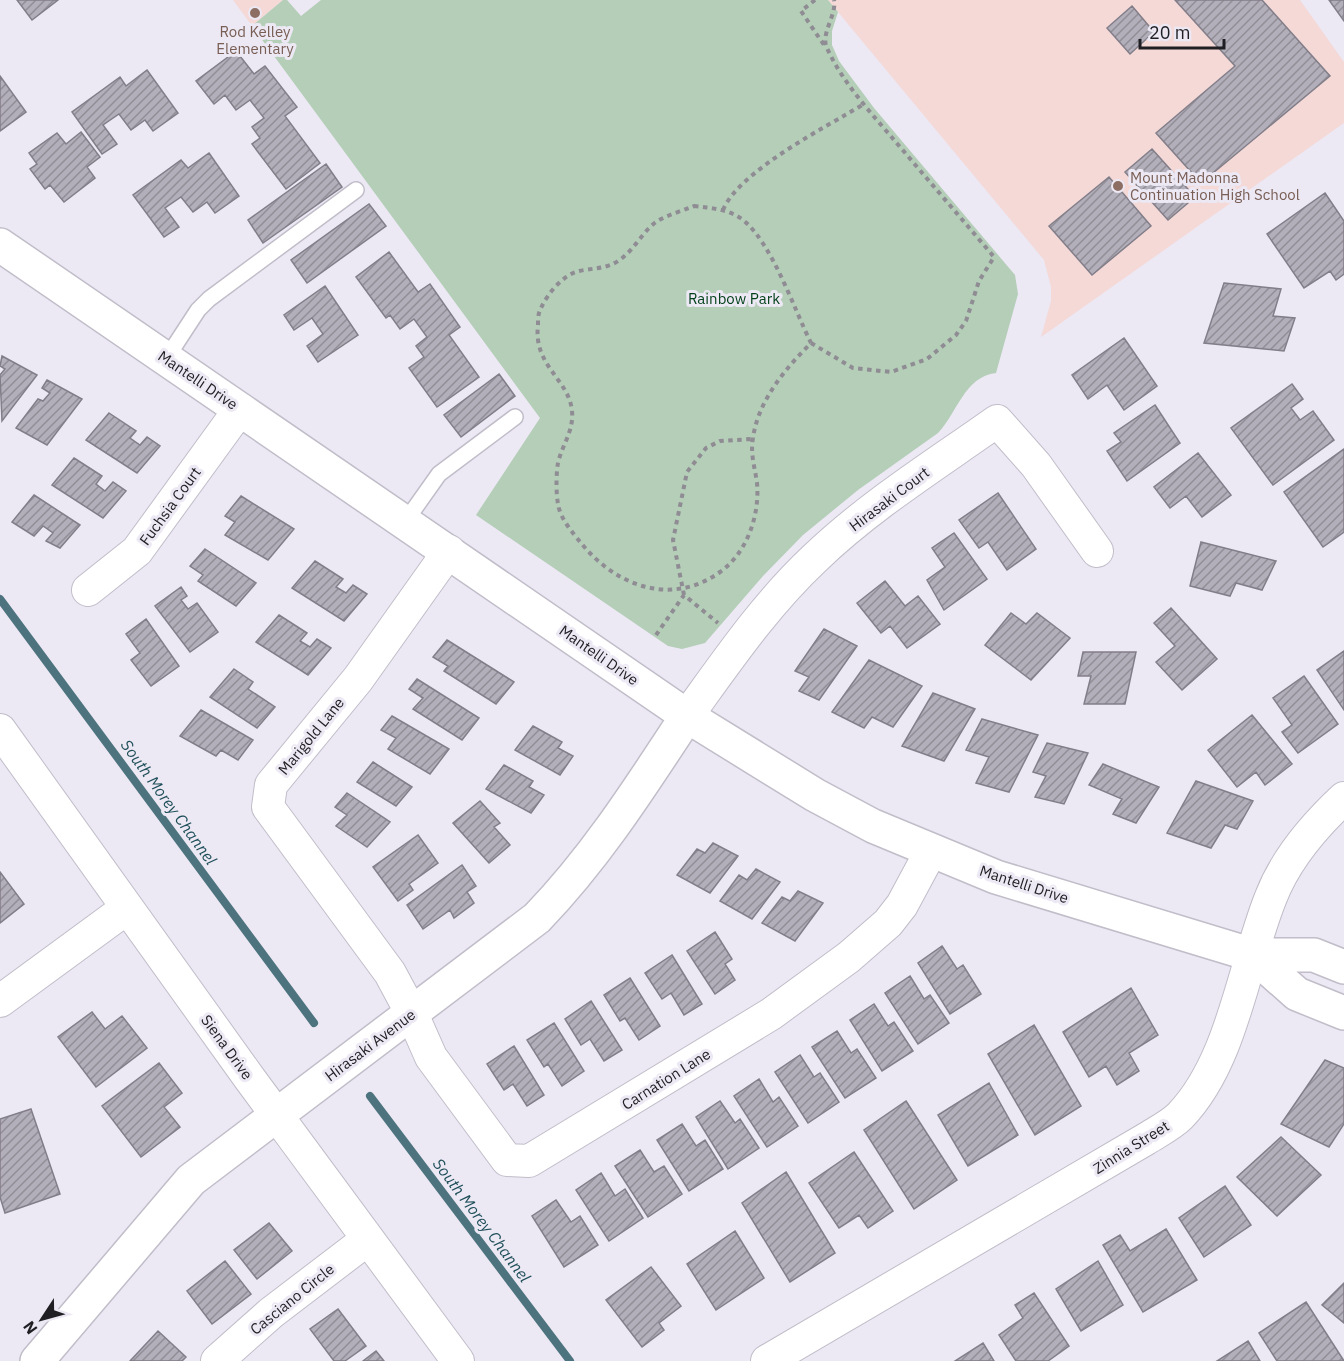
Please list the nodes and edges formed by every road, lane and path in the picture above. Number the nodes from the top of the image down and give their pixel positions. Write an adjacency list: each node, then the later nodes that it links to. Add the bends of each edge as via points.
1 (814, 0): 3 (path, via 801,11)
2 (834, 0): 3 (path)
3 (825, 46): 4 (path)
4 (864, 104): 6 (path, via 750,175 728,197); 8 (path, via 994,257 979,281 966,321 956,335 927,359 891,372 854,368)
5 (356, 190): 9 (lane, via 209,299)
6 (723, 210): 8 (path, via 742,220 768,251); 16 (path, via 694,206 656,223 618,262 578,272 555,286 539,310 536,341 572,411 569,439 558,463 558,505 569,528 589,553 617,577 657,589)
7 (0, 245): 9 (street, Mantelli Drive)
8 (810, 343): 12 (path, via 771,390)
9 (166, 359): 10 (street, Mantelli Drive)
10 (240, 409): 13 (street, Mantelli Drive); 17 (street, Fuchsia Court, via 137,551)
11 (515, 417): 13 (lane, via 439,474)
12 (752, 439): 16 (path, via 758,498 750,532 739,553 722,571 704,582); 16 (path, via 720,441 706,448 687,472 673,540)
13 (405, 522): 14 (street, Mantelli Drive)
14 (449, 551): 21 (street, Mantelli Drive); 30 (street, Marigold Lane, via 358,679 271,785 268,807 390,973)
15 (1097, 551): 21 (street, Hirasaki Court, via 1036,465 997,421 864,516 815,558 772,602)
16 (682, 588): 18 (path)
17 (88, 590)
18 (684, 595): 19 (path); 20 (path)
19 (718, 623)
20 (656, 635)
21 (687, 716): 24 (street, Mantelli Drive, via 815,795); 30 (street, Hirasaki Avenue, via 570,884 537,918)
22 (0, 730): 25 (street, Siena Drive)
23 (1344, 798): 26 (street, Zinnia Street, via 1293,856 1271,896)
24 (931, 851): 26 (street, Mantelli Drive, via 996,877); 30 (street, Carnation Lane, via 902,905 888,923 849,957 771,1014 529,1161 507,1160 431,1057)
25 (127, 908): 28 (street); 31 (street, Siena Drive)
26 (1253, 955): 27 (street, Mantelli Drive, via 1314,955); 29 (street, Mantelli Drive, via 1297,994); 36 (street, Zinnia Street, via 1215,1065 1179,1117)
27 (1344, 967)
28 (0, 1001)
29 (1344, 1013)
30 (412, 1014): 31 (street, Hirasaki Avenue)
31 (277, 1115): 32 (street, Siena Drive); 33 (street, Hirasaki Avenue, via 191,1180)
32 (369, 1239): 34 (street, Casciano Circle, via 271,1313); 35 (street, Siena Drive)
33 (37, 1361)
34 (217, 1361)
35 (458, 1361)
36 (767, 1361)

